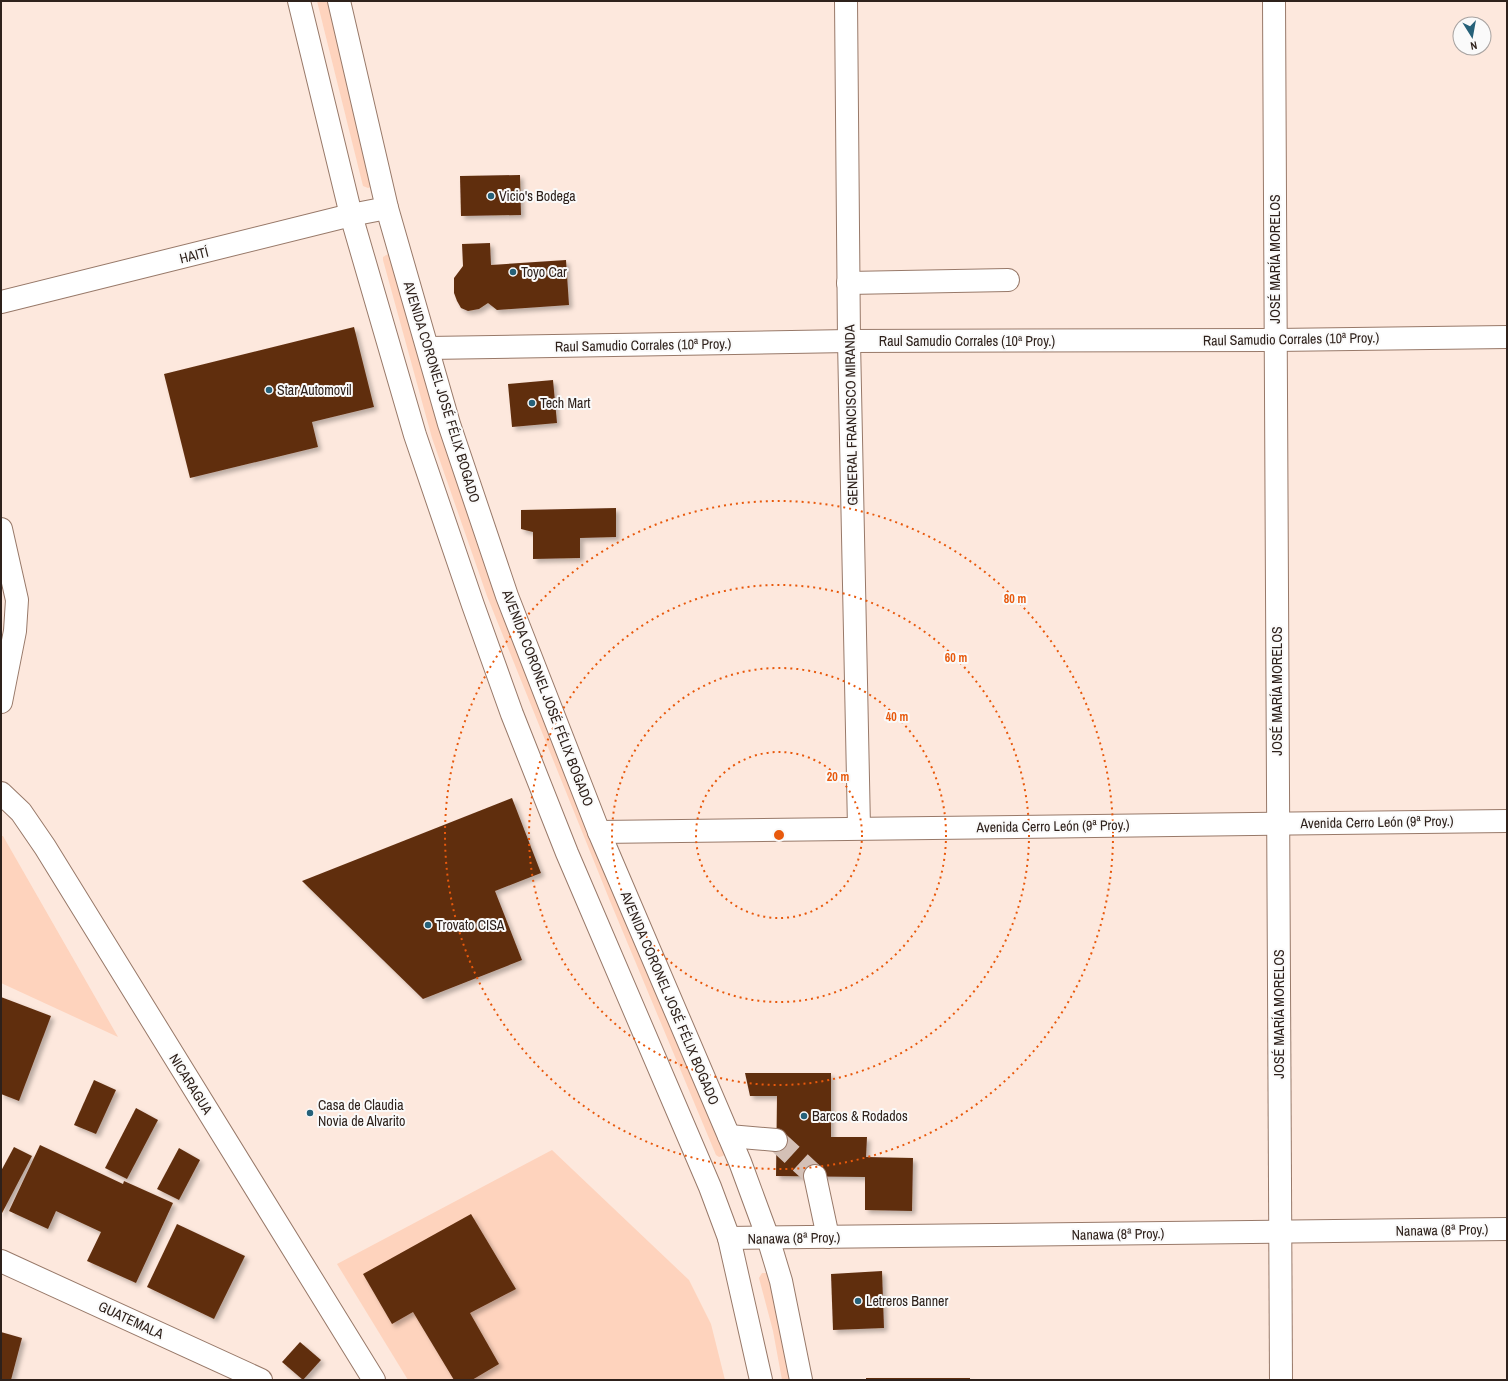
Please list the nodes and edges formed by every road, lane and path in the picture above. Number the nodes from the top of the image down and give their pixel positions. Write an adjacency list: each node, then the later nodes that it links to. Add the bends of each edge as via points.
1 (299, 1): 6 (street)
2 (339, 1): 5 (street, AVENIDA CORONEL JOSÉ FÉLIX BOGADO)
3 (846, 1): 8 (street, GENERAL FRANCISCO MIRANDA)
4 (1274, 1): 11 (street, JOSÉ MARÍA MORELOS)
5 (387, 208): 6 (street, HAITÍ); 13 (street, AVENIDA CORONEL JOSÉ FÉLIX BOGADO)
6 (351, 216): 9 (street, HAITÍ); 27 (street, via 415,435 512,714 567,853 710,1187)
7 (1008, 280): 8 (street)
8 (848, 283): 12 (street, GENERAL FRANCISCO MIRANDA)
9 (1, 302)
10 (1507, 337): 11 (street, Raul Samudio Corrales (10ª Proy.))
11 (1276, 340): 12 (street, Raul Samudio Corrales (10ª Proy.)); 18 (street, JOSÉ MARÍA MORELOS)
12 (849, 341): 13 (street, Raul Samudio Corrales (10ª Proy.)); 19 (street, GENERAL FRANCISCO MIRANDA)
13 (428, 348): 20 (street, AVENIDA CORONEL JOSÉ FÉLIX BOGADO, via 449,424 507,596)
14 (1, 529): 15 (street, via 17,600 15,631)
15 (1, 702)
16 (1, 793): 31 (street, NICARAGUA, via 21,812 45,847)
17 (1507, 820): 18 (street, Avenida Cerro León (9ª Proy.))
18 (1278, 824): 19 (street, Avenida Cerro León (9ª Proy.)); 25 (street, JOSÉ MARÍA MORELOS)
19 (859, 828): 20 (street, Avenida Cerro León (9ª Proy.))
20 (599, 832): 21 (street, AVENIDA CORONEL JOSÉ FÉLIX BOGADO)
21 (729, 1136): 22 (street); 28 (street, AVENIDA CORONEL JOSÉ FÉLIX BOGADO)
22 (776, 1140)
23 (815, 1176): 26 (street)
24 (1507, 1229): 25 (street, Nanawa (8ª Proy.))
25 (1280, 1232): 26 (street, Nanawa (8ª Proy.)); 34 (street, JOSÉ MARÍA MORELOS)
26 (828, 1237): 28 (street, Nanawa (8ª Proy.))
27 (729, 1238): 28 (street, Nanawa (8ª Proy.)); 32 (street)
28 (768, 1238): 33 (street, AVENIDA CORONEL JOSÉ FÉLIX BOGADO, via 781,1281)
29 (1, 1261): 30 (street, GUATEMALA)
30 (261, 1380)
31 (374, 1380)
32 (761, 1380)
33 (801, 1380)
34 (1281, 1380)

